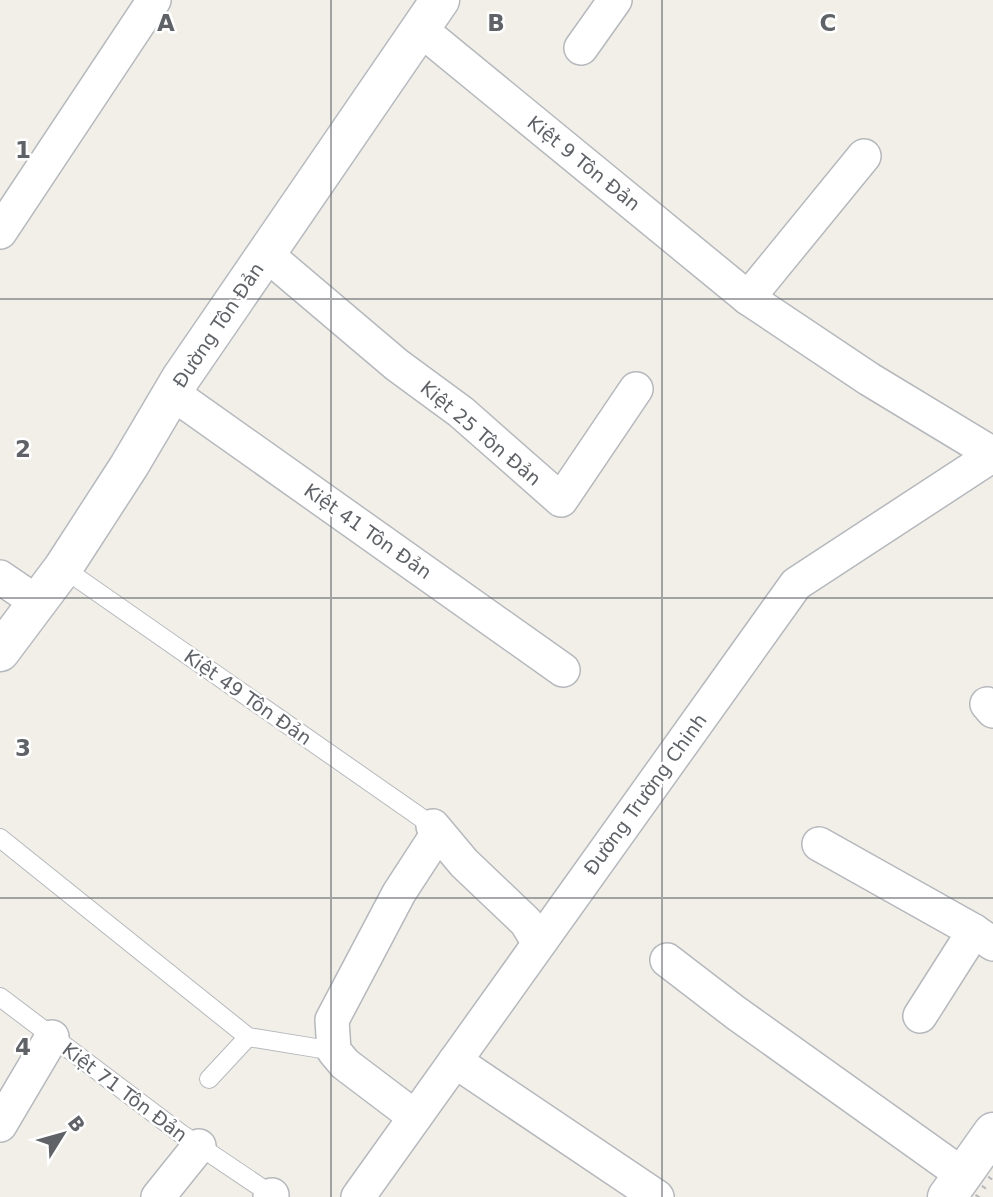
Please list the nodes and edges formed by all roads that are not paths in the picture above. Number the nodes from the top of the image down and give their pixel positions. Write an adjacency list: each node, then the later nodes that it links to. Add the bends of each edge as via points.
1 (154, 0): 6 (street)
2 (615, 0): 4 (street)
3 (430, 14): 7 (street, Đường Tôn Đản); 8 (street, Kiệt 9 Tôn Đản)
4 (582, 48)
5 (863, 156): 8 (street)
6 (0, 232)
7 (266, 254): 9 (street, Kiệt 25 Tôn Đản, via 397,365 461,412 561,500); 10 (street, Đường Tôn Đản)
8 (748, 298): 11 (street, Kiệt 9 Tôn Đản)
9 (636, 389)
10 (172, 393): 12 (street, Đường Tôn Đản); 16 (street, Kiệt 41 Tôn Đản)
11 (993, 454): 21 (street, Đường Trường Chinh, via 796,584)
12 (63, 568): 14 (street, Đường Tôn Đản); 17 (lane, Kiệt 49 Tôn Đản)
13 (0, 577): 14 (street)
14 (38, 603): 15 (street, Đường Tôn Đản)
15 (0, 652)
16 (564, 670)
17 (436, 830): 21 (street, via 526,922); 27 (street, via 332,1020)
18 (0, 838): 26 (lane)
19 (819, 844): 20 (street)
20 (984, 938): 24 (street)
21 (539, 943): 28 (street, Đường Trường Chinh)
22 (667, 960): 34 (street)
23 (0, 997): 25 (lane, Kiệt 71 Tôn Đản)
24 (920, 1016)
25 (52, 1037): 31 (street, Kiệt 71 Tôn Đản); 33 (lane, Kiệt 71 Tôn Đản)
26 (248, 1037): 27 (lane); 29 (lane)
27 (334, 1051): 30 (street)
28 (454, 1061): 30 (street, Đường Trường Chinh); 38 (street)
29 (209, 1079)
30 (415, 1117): 37 (street, Đường Trường Chinh)
31 (0, 1125)
32 (993, 1132): 34 (street)
33 (199, 1146): 35 (lane, Kiệt 71 Tôn Đản); 36 (street, Kiệt 71 Tôn Đản)
34 (955, 1186)
35 (272, 1196)
36 (158, 1197)
37 (358, 1197)
38 (657, 1197)

